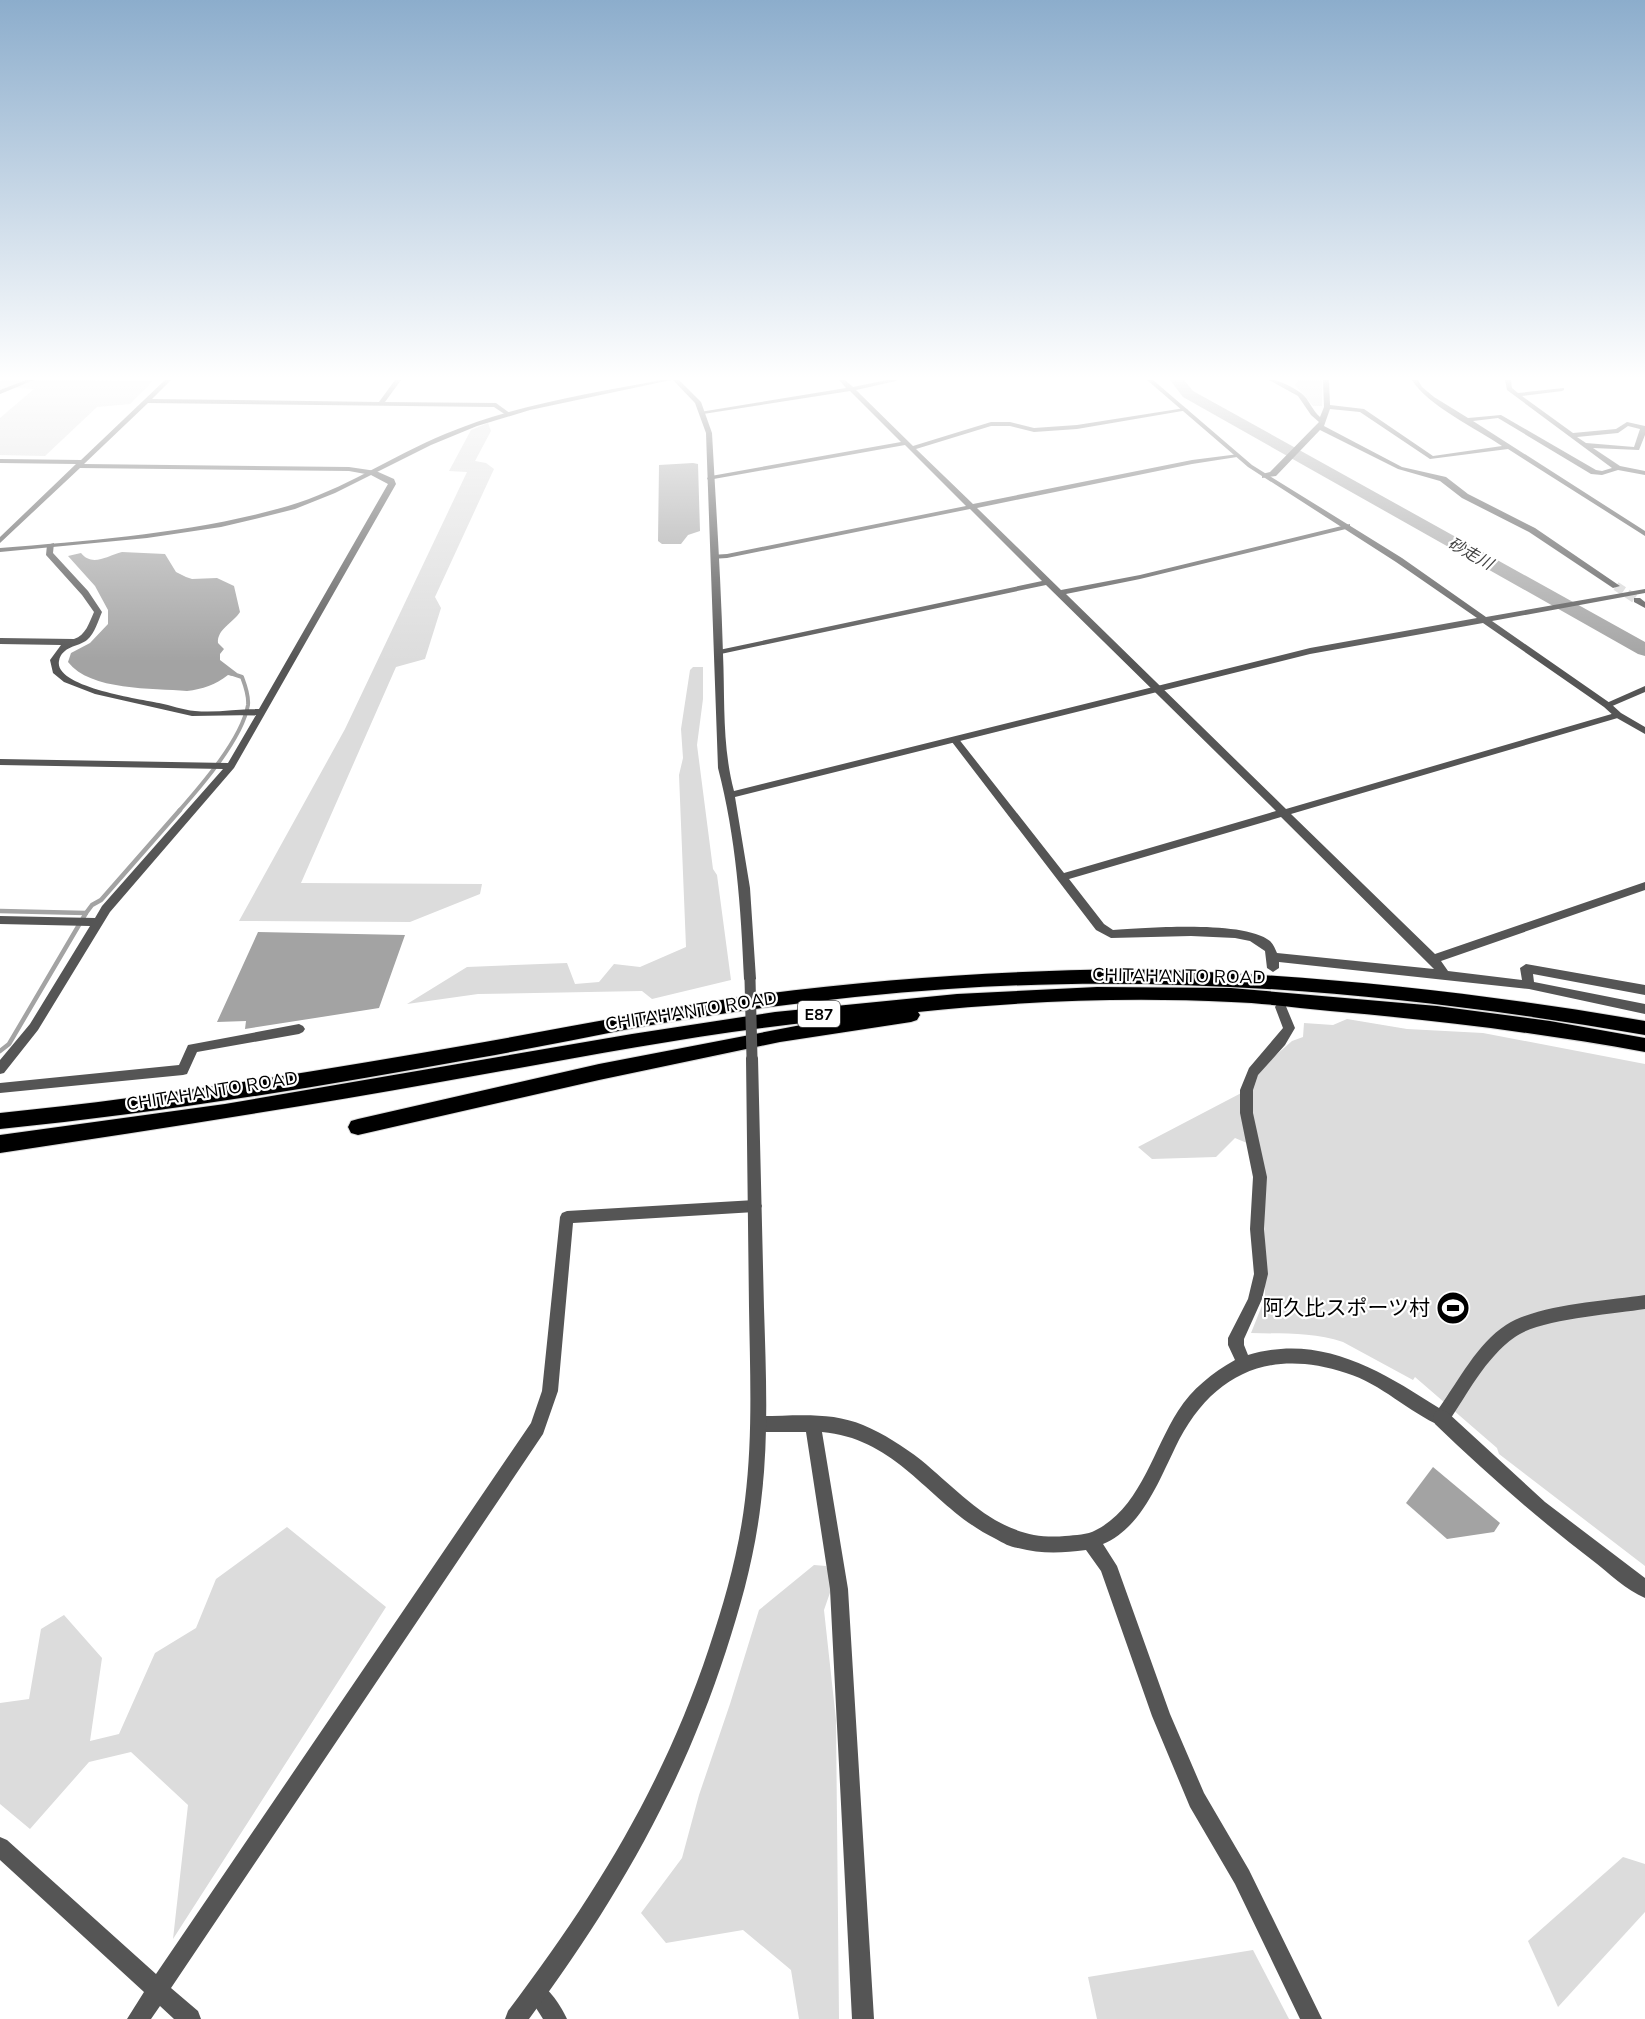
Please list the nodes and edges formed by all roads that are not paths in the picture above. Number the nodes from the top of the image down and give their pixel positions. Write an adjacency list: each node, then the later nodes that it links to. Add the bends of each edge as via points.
1 (69, 474): 16 (street)
2 (370, 474): 17 (street, via 313,499 244,519 171,532)
3 (376, 474): 31 (street, via 392,484)
4 (711, 474): 12 (street)
5 (734, 474): 12 (street)
6 (939, 474): 13 (street)
7 (1133, 474): 13 (street)
8 (1272, 474): 11 (street)
9 (1422, 474): 21 (street, via 1443,480 1465,496 1532,530)
10 (1552, 474): 15 (street)
11 (1265, 476): 14 (street)
12 (711, 478): 19 (street)
13 (973, 507): 19 (street); 20 (street)
14 (1347, 526): 23 (street); 24 (street)
15 (1645, 534)
16 (2, 537)
17 (51, 545): 18 (street); 26 (street, via 49,553 98,612 88,633)
18 (0, 550)
19 (714, 557): 27 (street)
20 (1048, 582): 23 (street); 27 (street)
21 (1616, 586)
22 (1645, 591): 24 (street)
23 (1059, 593): 28 (street)
24 (1484, 619): 28 (street, via 1310,651); 30 (street)
25 (0, 641): 26 (street)
26 (69, 643): 31 (street, via 57,654 54,665 56,672 79,686 195,714)
27 (719, 652): 37 (street, via 723,768)
28 (1157, 689): 34 (street); 38 (street)
29 (1645, 689): 30 (street)
30 (1607, 705): 32 (street)
31 (262, 712): 36 (street)
32 (1618, 715): 33 (street); 38 (street)
33 (1645, 731)
34 (955, 740): 37 (street); 39 (street)
35 (0, 762): 36 (street)
36 (231, 766): 42 (street)
37 (730, 795): 58 (street, bridge, via 745,888)
38 (1283, 812): 39 (street); 43 (street)
39 (1063, 878): 44 (street, via 1100,927 1111,934 1242,935 1263,942 1273,963)
40 (1645, 886): 43 (street)
41 (0, 920): 42 (street)
42 (97, 922): 53 (street, via 34,1027)
43 (1433, 958): 44 (street)
44 (1443, 973): 45 (street)
45 (1529, 985): 46 (street, via 1526,968); 49 (street)
46 (1645, 990)
47 (1040, 997): 52 (highway, CHITAHANTO ROAD / E87, via 1160,994 1323,1002 1550,1028); 56 (highway, via 1009,1005 780,1035); 57 (highway, CHITAHANTO ROAD / E87, via 869,1008 775,1019 225,1112)
48 (1281, 1007): 60 (street, via 1289,1028 1250,1079 1245,1109 1260,1170 1257,1228 1261,1273 1236,1338)
49 (1645, 1009)
50 (1645, 1028): 55 (highway, CHITAHANTO ROAD / E87, via 1430,994 1294,982 1155,975 948,982 636,1021 231,1092)
51 (299, 1029): 54 (street, via 192,1048 183,1070)
52 (1645, 1045)
53 (0, 1069)
54 (0, 1088)
55 (0, 1121)
56 (358, 1127)
57 (0, 1144)
58 (755, 1206): 62 (street); 67 (street, via 567,1217 550,1391 537,1428)
59 (1645, 1302): 61 (street, via 1532,1321 1511,1330 1489,1352)
60 (1244, 1363): 61 (street, via 1296,1355 1346,1364 1398,1390); 64 (street, via 1206,1388 1188,1409 1159,1466 1128,1513 1108,1533)
61 (1441, 1418): 65 (street, via 1543,1512)
62 (759, 1424): 63 (street); 68 (street, via 755,1490 740,1575 694,1721 635,1844 583,1928)
63 (813, 1425): 64 (street, via 858,1431 878,1440 995,1532 1053,1548); 73 (street, via 839,1589)
64 (1090, 1541): 74 (street, via 1108,1566 1161,1716 1197,1800 1242,1877)
65 (1645, 1589)
66 (0, 1847): 67 (street)
67 (158, 1990): 69 (street); 70 (street)
68 (536, 1992): 71 (street); 72 (street)
69 (138, 2019)
70 (190, 2019)
71 (516, 2019)
72 (555, 2019)
73 (863, 2019)
74 (1311, 2019)

